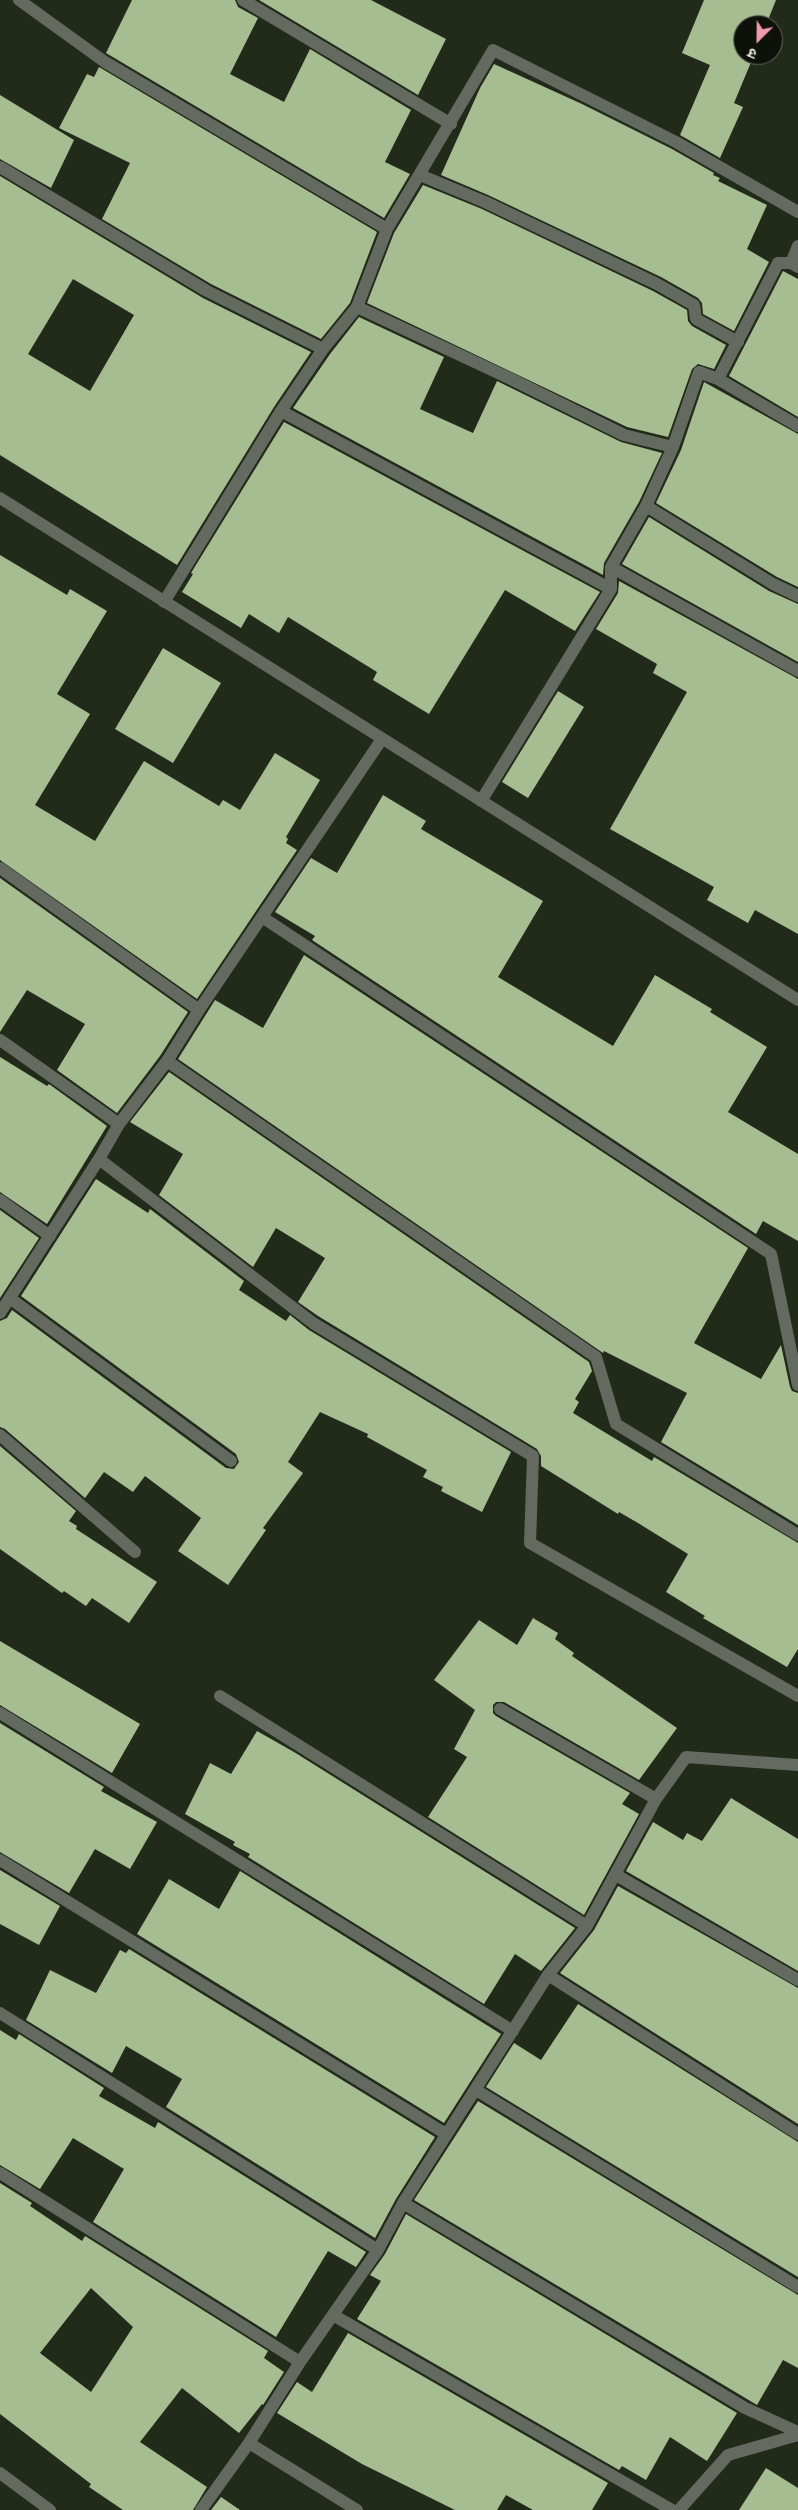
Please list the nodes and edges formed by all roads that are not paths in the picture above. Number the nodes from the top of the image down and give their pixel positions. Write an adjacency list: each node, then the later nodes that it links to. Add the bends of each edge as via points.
1 (19, 0): 7 (street, via 105,62)
2 (243, 0): 3 (street)
3 (451, 124): 5 (street); 6 (street, via 493,50 676,142)
4 (0, 167): 12 (street, via 207,291)
5 (420, 175): 7 (street); 11 (street, via 485,202 657,284 694,305 696,319)
6 (798, 212)
7 (387, 229): 10 (street)
8 (798, 246): 9 (street)
9 (795, 265): 11 (street, via 778,263)
10 (357, 307): 12 (street); 16 (street, via 507,376 624,435)
11 (738, 342): 13 (street)
12 (323, 350): 14 (street)
13 (718, 379): 15 (street); 16 (street, via 699,372)
14 (281, 411): 20 (street); 22 (street)
15 (798, 426)
16 (673, 447): 18 (street)
17 (0, 498): 22 (street)
18 (646, 506): 19 (street); 21 (street)
19 (611, 567): 20 (street); 23 (street)
20 (611, 589): 25 (street)
21 (798, 596)
22 (164, 602): 24 (street)
23 (798, 671)
24 (382, 739): 25 (street); 27 (street)
25 (482, 801): 28 (street)
26 (0, 868): 29 (street)
27 (262, 917): 29 (street); 38 (street, via 771,1254)
28 (798, 1000)
29 (199, 1010): 31 (street)
30 (0, 1040): 32 (street)
31 (167, 1061): 32 (street); 41 (street, via 596,1357 616,1424)
32 (119, 1124): 33 (street)
33 (99, 1159): 35 (street); 44 (street, via 313,1323 533,1456 530,1543)
34 (0, 1200): 35 (street)
35 (50, 1236): 36 (street)
36 (11, 1299): 37 (street); 40 (street)
37 (0, 1314)
38 (798, 1385)
39 (0, 1435): 42 (street)
40 (231, 1461)
41 (798, 1535)
42 (135, 1552)
43 (220, 1696): 51 (street)
44 (798, 1696)
45 (500, 1709): 48 (street)
46 (0, 1713): 55 (street)
47 (798, 1765): 48 (street, via 686,1757)
48 (656, 1799): 50 (street)
49 (0, 1860): 57 (street)
50 (616, 1875): 51 (street); 53 (street)
51 (587, 1926): 52 (street)
52 (548, 1975): 55 (street); 58 (street)
53 (798, 1980)
54 (0, 2013): 61 (street)
55 (513, 2031): 56 (street)
56 (476, 2090): 57 (street); 62 (street)
57 (446, 2134): 60 (street)
58 (798, 2134)
59 (0, 2173): 64 (street)
60 (403, 2203): 61 (street); 65 (street, via 745,2408)
61 (378, 2250): 63 (street)
62 (798, 2287)
63 (333, 2315): 64 (street); 71 (street)
64 (300, 2362): 66 (street)
65 (798, 2433): 72 (street, via 728,2455)
66 (249, 2443): 69 (street); 70 (street)
67 (0, 2473): 68 (street)
68 (50, 2510)
69 (201, 2510)
70 (357, 2510)
71 (672, 2510)
72 (679, 2510)

